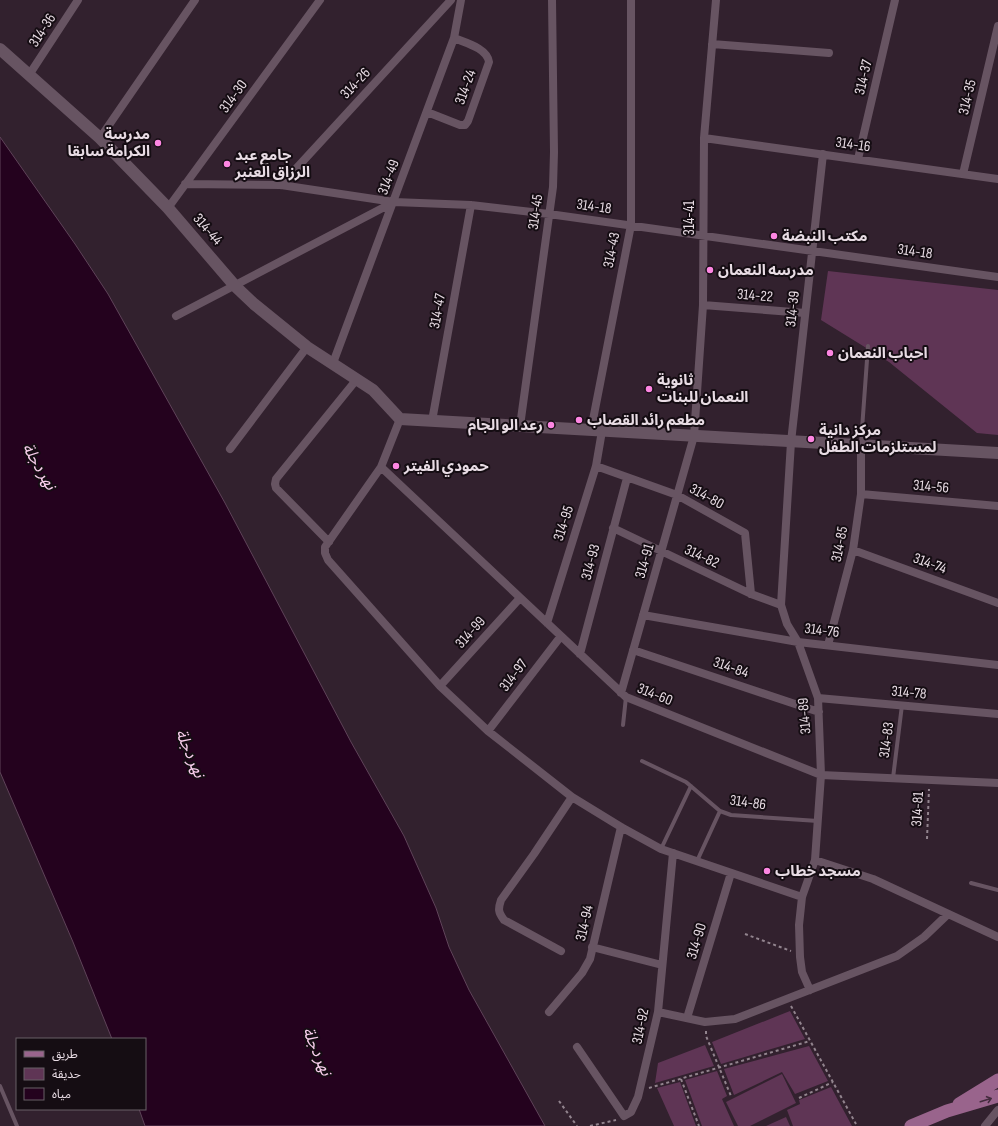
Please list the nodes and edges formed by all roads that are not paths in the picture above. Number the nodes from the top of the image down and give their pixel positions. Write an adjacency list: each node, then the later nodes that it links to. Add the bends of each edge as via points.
1 (78, 0): 15 (street, 314-36)
2 (195, 0): 17 (street)
3 (320, 0): 23 (street, 314-30)
4 (451, 0): 24 (street, 314-26)
5 (461, 0): 11 (street, 314-49)
6 (552, 0): 28 (street, 314-45, via 554,152)
7 (631, 0): 29 (street, 314-43)
8 (716, 0): 12 (street, 314-41)
9 (895, 0): 20 (street, 314-37)
10 (998, 26): 21 (street, 314-35)
11 (454, 38): 16 (street, 314-49); 16 (street, 314-24, via 484,52 489,62 468,121 460,126)
12 (712, 44): 14 (street); 18 (street, 314-41)
13 (0, 49): 15 (street, 314-44)
14 (829, 54)
15 (29, 75): 17 (street, 314-44)
16 (427, 112): 25 (street, 314-49)
17 (100, 138): 27 (street, 314-44)
18 (704, 138): 19 (street, 314-16); 30 (street, 314-41)
19 (823, 154): 20 (street, 314-16); 31 (street, 314-39)
20 (858, 159): 21 (street, 314-16)
21 (963, 174): 22 (street, 314-16)
22 (998, 179)
23 (185, 184): 24 (street, 314-18); 27 (street, 314-30)
24 (281, 185): 25 (street, 314-18)
25 (394, 202): 26 (street, 314-18); 33 (street); 39 (street, 314-49)
26 (471, 205): 28 (street, 314-18); 42 (street, 314-47)
27 (168, 208): 33 (street, 314-44)
28 (549, 214): 29 (street, 314-18); 43 (street, 314-45)
29 (630, 225): 30 (street, 314-18); 44 (street, 314-43)
30 (703, 235): 31 (street, 314-18); 34 (street, 314-41)
31 (812, 250): 32 (street, 314-18); 35 (street, 314-39)
32 (998, 277)
33 (235, 286): 36 (street); 38 (street, 314-44)
34 (703, 305): 35 (street, 314-22); 45 (street, 314-41)
35 (805, 313): 46 (street, 314-39)
36 (176, 316)
37 (868, 346): 47 (lane)
38 (307, 348): 39 (street, 314-44); 48 (street)
39 (332, 362): 40 (street, 314-44)
40 (357, 379): 41 (street, 314-44, via 373,390); 57 (street, via 276,479 275,484)
41 (400, 419): 42 (street); 51 (street)
42 (432, 421): 43 (street)
43 (520, 426): 44 (street)
44 (597, 431): 45 (street); 50 (street, 314-95)
45 (694, 436): 46 (street); 54 (street, 314-91)
46 (791, 442): 47 (street); 63 (street, 314-89)
47 (861, 446): 49 (street); 53 (street, 314-85)
48 (230, 449)
49 (998, 453)
50 (596, 466): 52 (street, 314-80); 65 (street, 314-95)
51 (381, 467): 57 (street); 61 (street, 314-60)
52 (627, 478): 54 (street, 314-80); 56 (street, 314-93)
53 (861, 494): 55 (street, 314-56); 58 (street, 314-85)
54 (677, 495): 59 (street, 314-91); 60 (street, 314-80, via 745,533)
55 (998, 506)
56 (613, 528): 59 (street, 314-82); 70 (street, 314-93)
57 (329, 542): 72 (street, via 325,547 328,560)
58 (853, 550): 62 (street, 314-74); 68 (street, 314-85)
59 (661, 552): 60 (street, 314-82); 64 (street, 314-91)
60 (751, 594): 63 (street, 314-82)
61 (520, 598): 65 (street, 314-60); 72 (street, 314-99)
62 (998, 603)
63 (781, 606): 67 (street, 314-89, via 787,624)
64 (643, 615): 67 (street, 314-76); 69 (street, 314-91)
65 (547, 623): 66 (street, 314-60)
66 (561, 636): 70 (street, 314-60); 79 (street, 314-97)
67 (798, 642): 68 (street, 314-76); 74 (street, 314-89)
68 (828, 645): 71 (street, 314-76)
69 (633, 650): 73 (street, 314-91); 76 (street, 314-84)
70 (580, 654): 73 (street, 314-60)
71 (998, 665)
72 (440, 686): 79 (street)
73 (624, 695): 78 (lane); 81 (street, 314-60)
74 (818, 698): 75 (street, 314-78); 76 (street, 314-89)
75 (902, 705): 77 (street, 314-78); 82 (lane, 314-83)
76 (819, 712): 81 (street, 314-89)
77 (998, 714)
78 (623, 725)
79 (488, 731): 85 (street)
80 (642, 761): 84 (lane, 314-86)
81 (821, 775): 82 (street, 314-60); 87 (street, 314-89)
82 (893, 778): 83 (street, 314-60)
83 (998, 783)
84 (691, 786): 86 (lane, 314-86); 89 (lane)
85 (572, 797): 88 (street); 100 (street, via 501,900 498,909 504,920)
86 (720, 811): 87 (lane, 314-86, via 731,815); 92 (lane)
87 (818, 821): 91 (street, 314-89)
88 (621, 827): 89 (street); 99 (street, 314-94)
89 (661, 849): 90 (street)
90 (673, 853): 92 (street); 101 (street, 314-92)
91 (815, 860): 96 (street, 314-89); 97 (street, via 873,879)
92 (697, 861): 93 (street)
93 (731, 873): 96 (street); 105 (street, 314-90)
94 (971, 883): 95 (lane)
95 (998, 890)
96 (802, 897): 102 (street, 314-89, via 799,925 800,954 802,972)
97 (947, 914): 98 (street); 102 (street, via 924,937 896,956)
98 (998, 937)
99 (592, 947): 101 (street); 103 (street, 314-94, via 587,966)
100 (561, 951)
101 (662, 965): 104 (street, 314-92)
102 (810, 990): 105 (street, via 735,1019 705,1022)
103 (549, 1012)
104 (658, 1012): 105 (street); 106 (street, 314-92, via 638,1096 631,1112 624,1116)
105 (687, 1018)
106 (577, 1047)
107 (998, 1080): 111 (main road)
108 (0, 1086): 112 (lane)
109 (998, 1096): 111 (main road, one-way to 109)
110 (998, 1110): 114 (street)
111 (946, 1112): 113 (main road)
112 (17, 1126)
113 (911, 1126)
114 (985, 1126)

